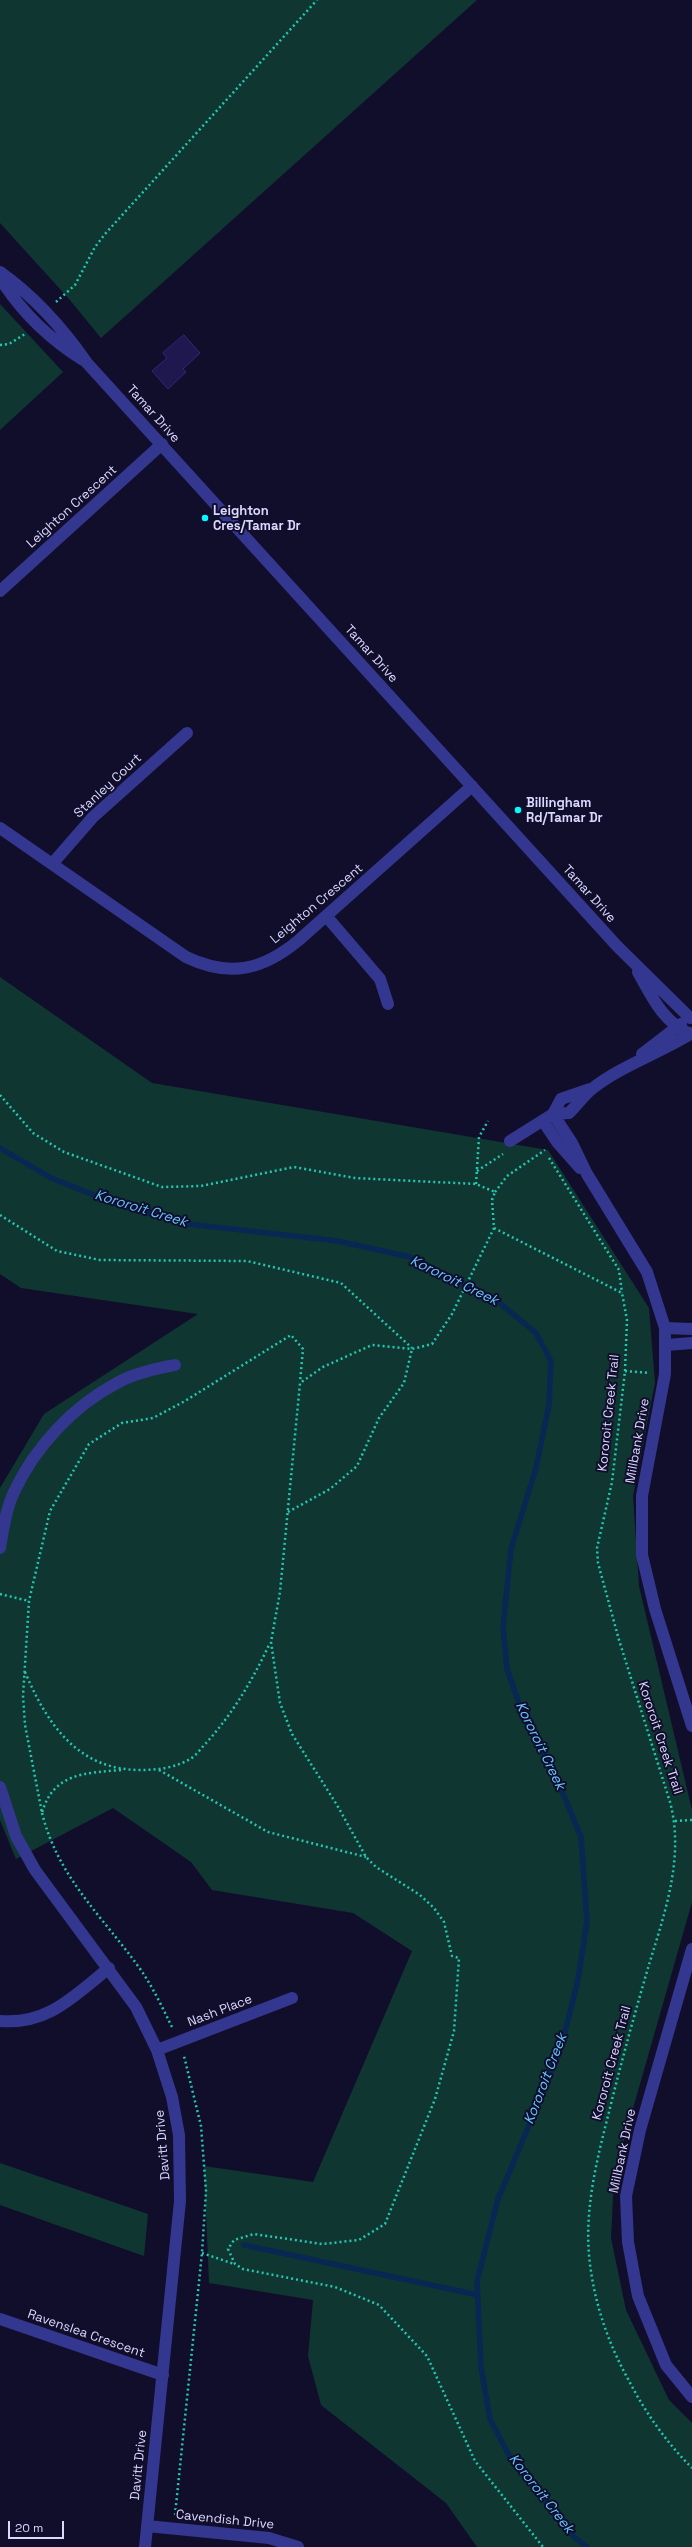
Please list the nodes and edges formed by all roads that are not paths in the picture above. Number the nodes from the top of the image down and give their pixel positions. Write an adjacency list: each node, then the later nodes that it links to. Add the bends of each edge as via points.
1 (0, 272): 3 (street, Tamar Drive, via 26,290 47,311)
2 (0, 278): 3 (street, Tamar Drive, via 16,304 34,324 58,345)
3 (87, 363): 4 (street, Tamar Drive)
4 (162, 444): 5 (street, Leighton Crescent); 7 (street, Tamar Drive)
5 (0, 591)
6 (187, 733): 9 (street, Stanley Court, via 93,817)
7 (472, 786): 10 (street, Leighton Crescent); 11 (street, Tamar Drive)
8 (0, 828): 9 (street, Leighton Crescent)
9 (52, 864): 10 (street, Leighton Crescent, via 173,949 200,964 215,968 249,968 266,963 283,954)
10 (326, 917): 12 (street, via 380,978)
11 (634, 964): 13 (street, Tamar Drive); 14 (street, Tamar Drive, via 655,1002)
12 (388, 1004)
13 (691, 1017): 14 (street); 15 (street)
14 (675, 1027): 15 (street); 16 (street)
15 (691, 1033): 16 (street)
16 (632, 1063): 17 (street, via 592,1089 561,1099)
17 (548, 1118): 18 (street); 19 (street, Millbank Drive, via 572,1143 587,1174 647,1272)
18 (510, 1141)
19 (666, 1328): 20 (street); 22 (street, Millbank Drive)
20 (692, 1329)
21 (692, 1343): 22 (street)
22 (667, 1345): 25 (street, Millbank Drive, via 665,1374 642,1496 642,1555 655,1609)
23 (175, 1365): 24 (street, via 118,1382 90,1400 62,1423 26,1471 14,1493)
24 (0, 1548)
25 (692, 1726)
26 (0, 1787): 28 (street, Davitt Drive, via 16,1836 34,1870)
27 (692, 1949): 34 (street, Millbank Drive, via 640,2130 626,2196 628,2242 638,2296 666,2365)
28 (108, 1968): 30 (street, via 64,2004 45,2015 27,2021); 31 (street, Davitt Drive, via 136,2007)
29 (292, 1998): 31 (street, Nash Place)
30 (0, 2021)
31 (157, 2050): 33 (street, Davitt Drive, via 172,2097 182,2172)
32 (0, 2320): 33 (street, Ravenslea Crescent)
33 (163, 2375): 35 (street, Davitt Drive)
34 (692, 2397)
35 (147, 2526): 36 (street, Davitt Drive); 37 (street, Cavendish Drive, via 269,2538)
36 (145, 2547)
37 (298, 2547)

